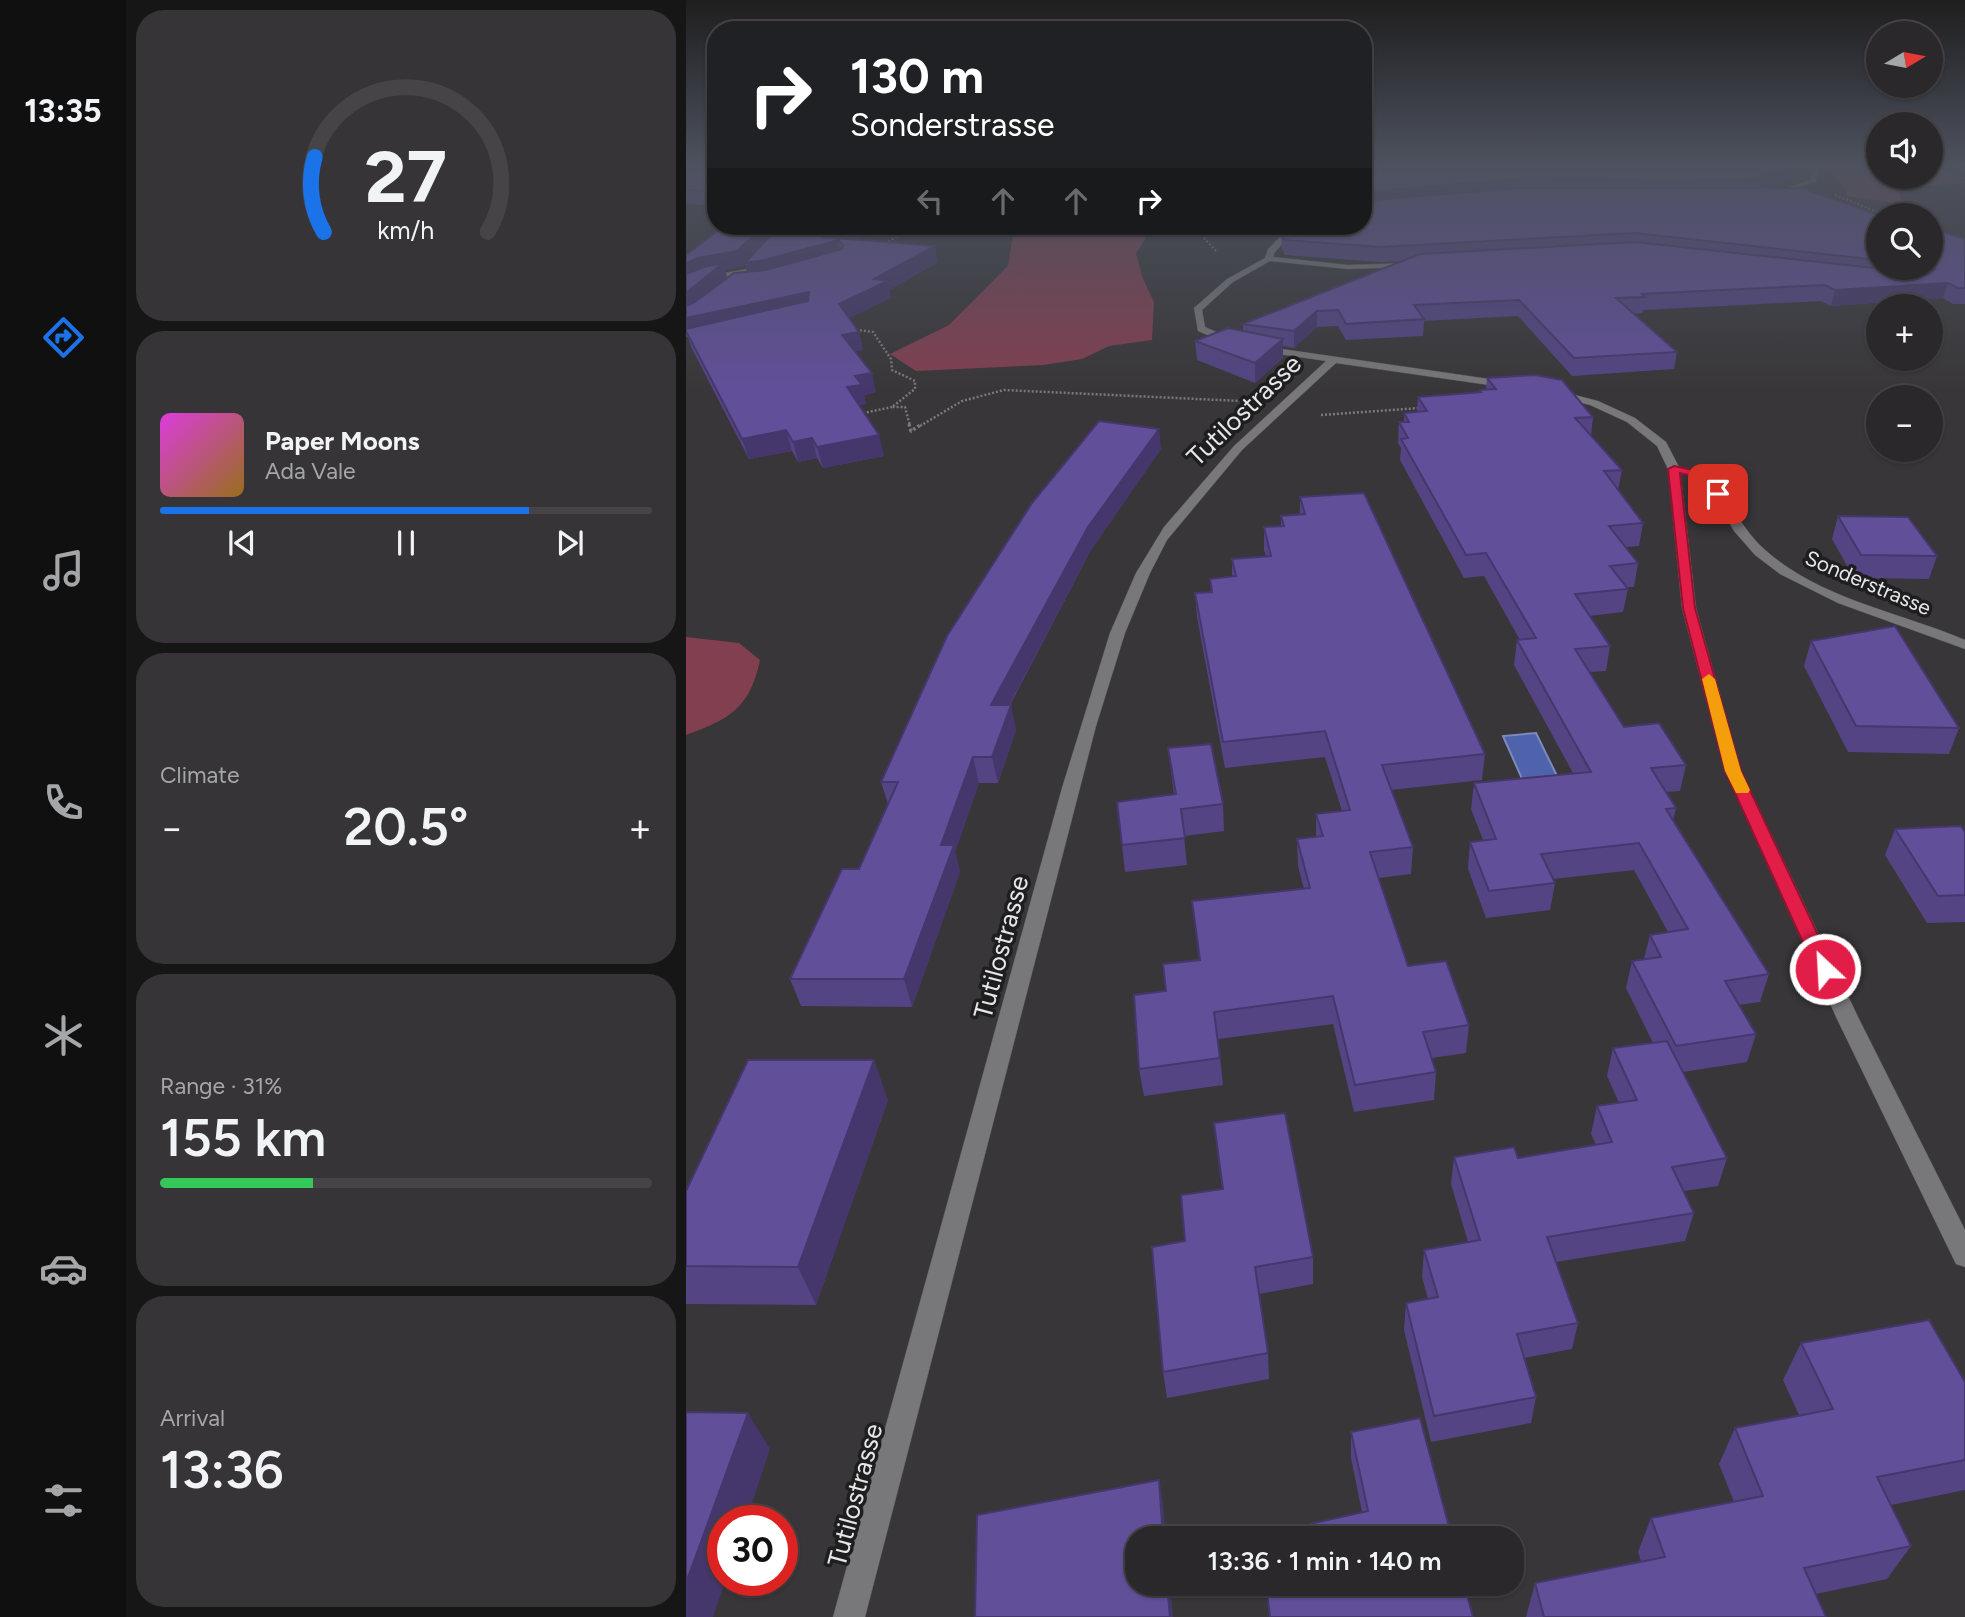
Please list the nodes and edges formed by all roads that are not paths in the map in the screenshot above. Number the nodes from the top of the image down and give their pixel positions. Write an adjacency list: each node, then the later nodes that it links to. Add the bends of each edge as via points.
1 (1280, 242): 2 (street)
2 (1269, 259): 3 (street, via 1348,267); 6 (street, via 1253,265 1203,302 1197,310 1201,329 1239,345)
3 (1427, 264)
4 (747, 271): 5 (street)
5 (686, 288)
6 (1333, 360): 7 (street, via 1538,389 1594,403 1631,420 1662,444); 10 (street, Tutilostrasse, via 1212,475 1160,542 1130,599 1099,686)
7 (1674, 469): 8 (street, Sonderstrasse, via 1708,477 1739,529 1776,564 1877,613); 9 (street, via 1689,608 1733,771 1847,1019)
8 (1965, 645)
9 (1965, 1256)
10 (849, 1617)

